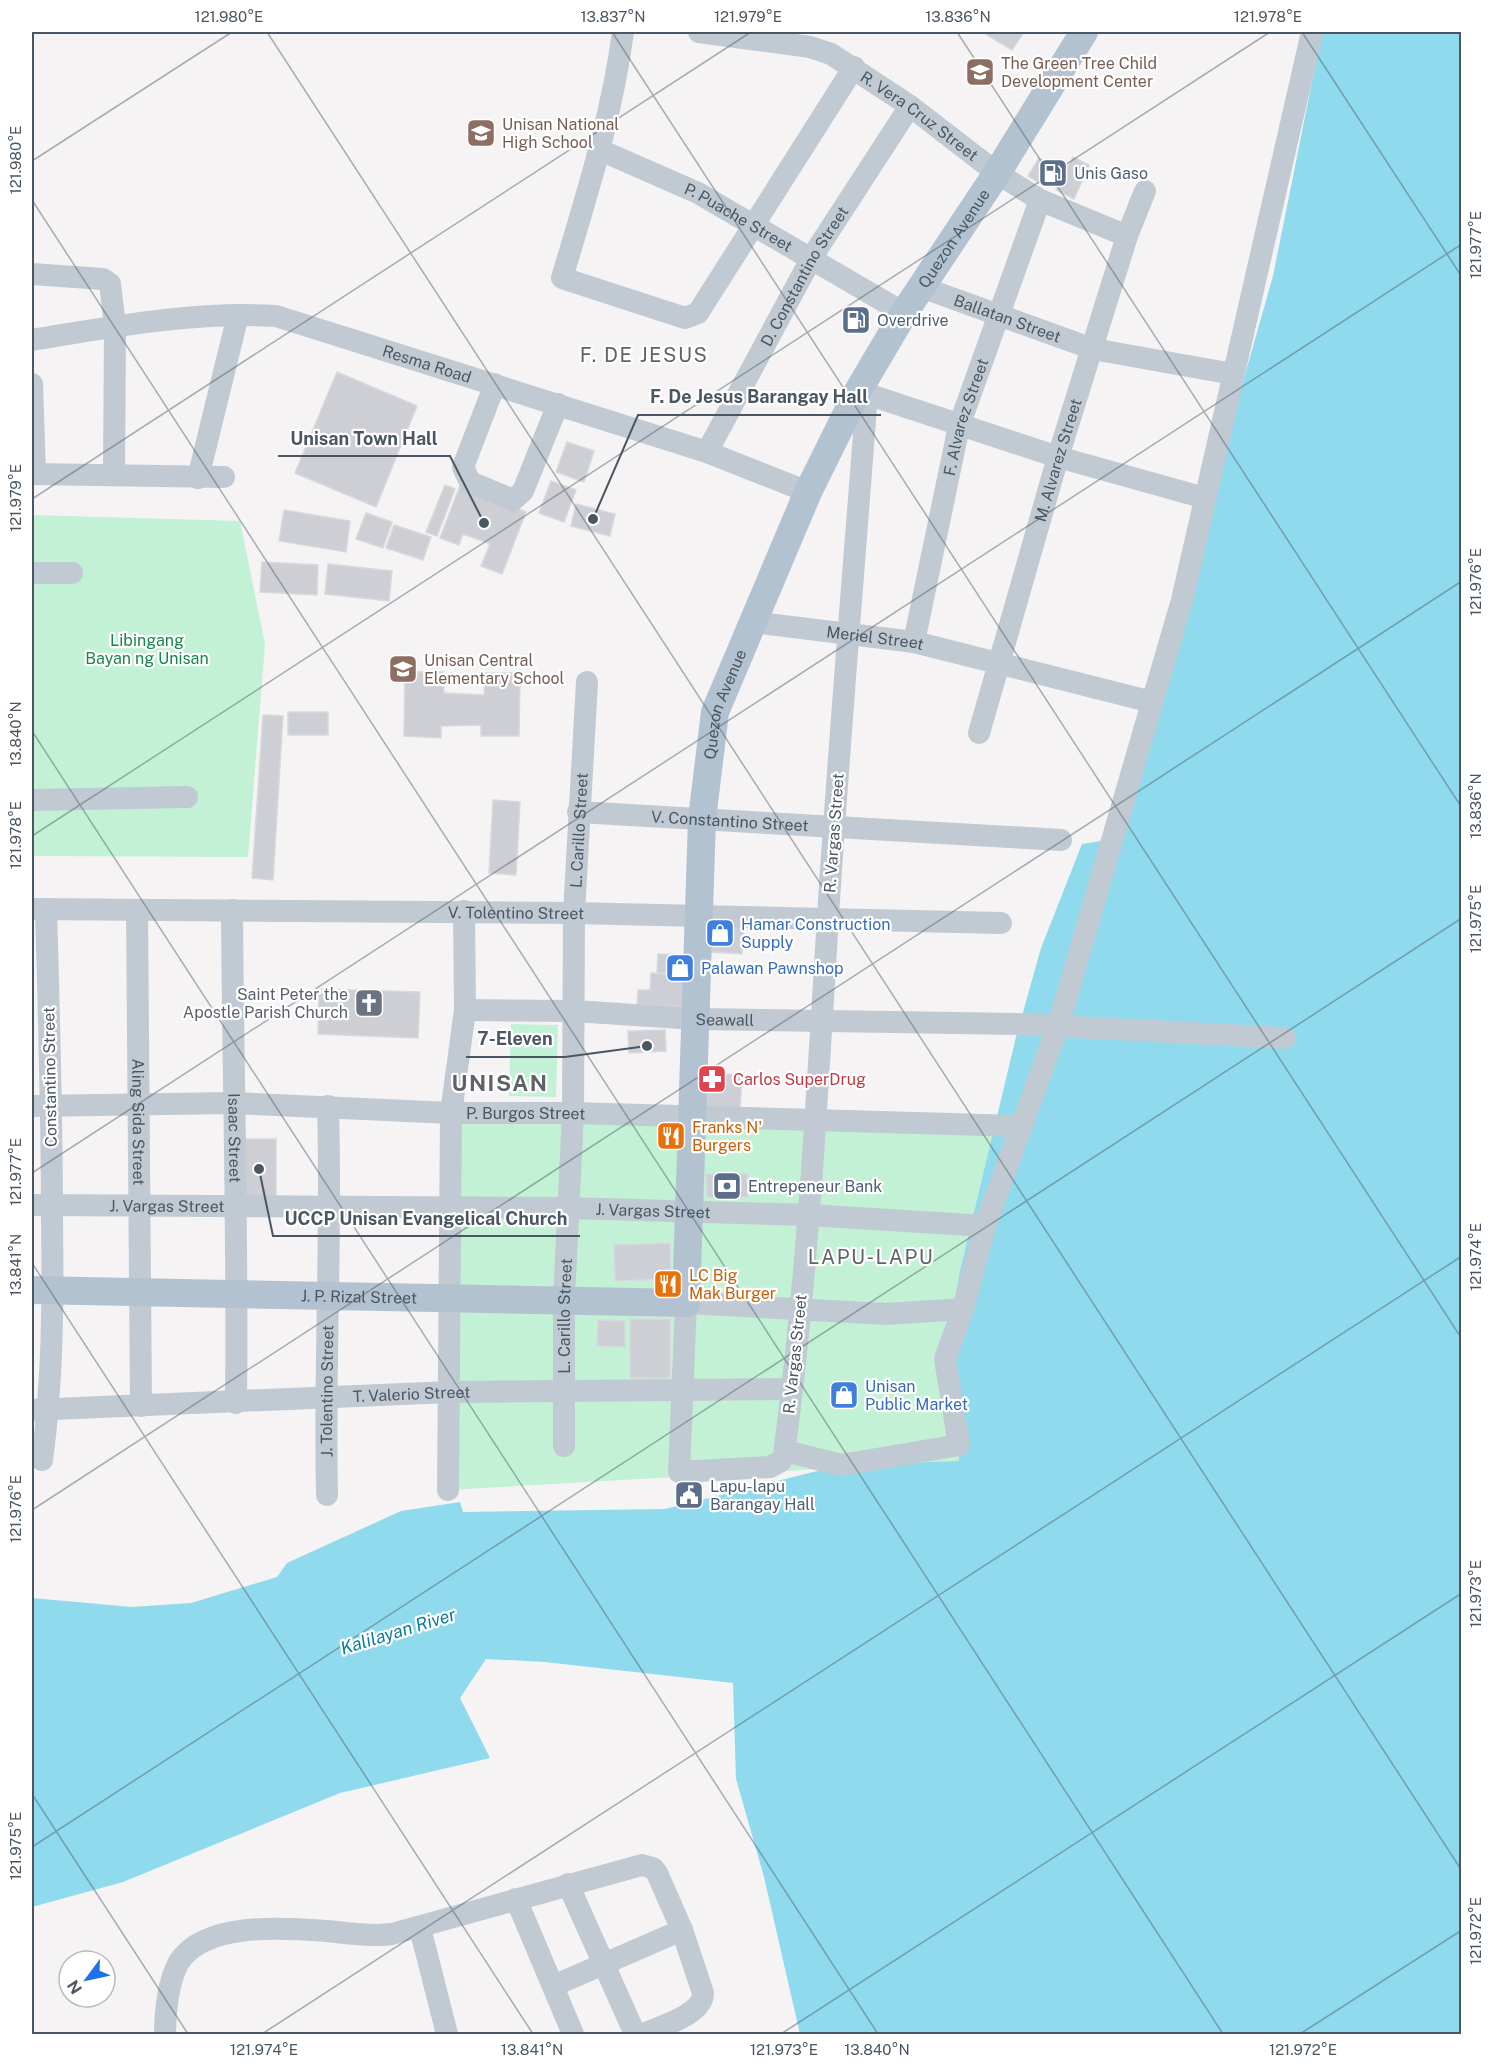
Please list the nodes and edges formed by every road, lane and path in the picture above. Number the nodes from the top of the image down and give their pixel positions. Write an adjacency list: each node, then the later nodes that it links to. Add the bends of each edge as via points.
1 (623, 32): 7 (street, via 617,81)
2 (699, 32): 5 (street, R. Vera Cruz Street, via 810,47)
3 (1084, 32): 8 (main road, Quezon Avenue)
4 (1312, 32): 22 (street)
5 (854, 67): 6 (street, R. Vera Cruz Street); 11 (street)
6 (910, 106): 8 (street, R. Vera Cruz Street); 13 (street, D. Constantino Street)
7 (600, 150): 11 (street, P. Puache Street, via 678,183); 11 (street, via 562,278 690,318 698,313)
8 (997, 173): 10 (street, R. Vera Cruz Street); 15 (main road, Quezon Avenue)
9 (1145, 191): 12 (street, M. Alvarez Street)
10 (1040, 200): 12 (street, R. Vera Cruz Street); 18 (street, F. Alvarez Street)
11 (754, 224): 13 (street, P. Puache Street)
12 (1127, 236): 21 (street, M. Alvarez Street)
13 (812, 257): 16 (street, P. Puache Street); 28 (street, D. Constantino Street)
14 (32, 274): 19 (street, via 108,281 113,291)
15 (921, 287): 16 (main road, Quezon Avenue); 18 (street, Ballatan Street)
16 (904, 313): 25 (main road, Quezon Avenue)
17 (238, 315): 19 (street, Resma Road); 24 (street, Resma Road, via 291,319); 33 (street)
18 (996, 316): 21 (street, Ballatan Street); 27 (street, F. Alvarez Street)
19 (116, 326): 20 (street, Resma Road); 31 (street)
20 (32, 340)
21 (1093, 349): 22 (street, Ballatan Street); 29 (street, M. Alvarez Street)
22 (1233, 374): 35 (street)
23 (32, 384): 30 (street)
24 (495, 384): 26 (street, Resma Road); 26 (street, via 463,467 470,482 513,500 523,491)
25 (863, 392): 27 (street); 34 (main road, Quezon Avenue); 39 (street, R. Vargas Street)
26 (558, 404): 28 (street, Resma Road)
27 (959, 426): 29 (street); 40 (street, F. Alvarez Street)
28 (707, 452): 34 (street, Resma Road)
29 (1058, 457): 35 (street); 41 (street, M. Alvarez Street)
30 (33, 474): 31 (street)
31 (114, 475): 33 (street)
32 (224, 477): 33 (street)
33 (198, 478)
34 (808, 492): 38 (main road, Quezon Avenue)
35 (1205, 498): 43 (street, via 1182,600)
36 (32, 573): 37 (street)
37 (72, 573)
38 (752, 622): 39 (street, Meriel Street); 48 (main road, Quezon Avenue, via 715,711)
39 (849, 633): 40 (street, Meriel Street); 49 (street, R. Vargas Street)
40 (914, 642): 41 (street, Meriel Street)
41 (999, 662): 43 (street, Meriel Street); 44 (street, M. Alvarez Street)
42 (587, 682): 47 (street, L. Carillo Street)
43 (1152, 702): 63 (street)
44 (979, 733)
45 (187, 797): 46 (street)
46 (32, 800)
47 (578, 812): 48 (street, V. Constantino Street); 55 (street, L. Carillo Street)
48 (702, 819): 49 (street, V. Constantino Street); 56 (main road, Quezon Avenue)
49 (834, 825): 50 (street, V. Constantino Street); 57 (street, R. Vargas Street)
50 (1061, 840)
51 (38, 909): 52 (street, V. Tolentino Street); 67 (street, Constantino Street)
52 (137, 910): 53 (street, V. Tolentino Street); 65 (street, Aling Sida Street)
53 (232, 910): 54 (street, V. Tolentino Street); 66 (street, Isaac Street)
54 (464, 911): 55 (street, V. Tolentino Street); 59 (street)
55 (574, 913): 56 (street, V. Tolentino Street); 60 (street, L. Carillo Street)
56 (700, 915): 57 (street, V. Tolentino Street); 61 (main road, Quezon Avenue)
57 (828, 920): 58 (street, V. Tolentino Street); 62 (street, R. Vargas Street)
58 (1001, 923)
59 (465, 1010): 60 (street, Seawall); 69 (street)
60 (574, 1011): 61 (street, Seawall); 70 (street, L. Carillo Street)
61 (696, 1019): 62 (street, Seawall); 71 (main road, Quezon Avenue)
62 (824, 1021): 63 (street, Seawall); 72 (street, R. Vargas Street)
63 (1058, 1026): 64 (street, Seawall); 73 (street)
64 (1286, 1038)
65 (139, 1103): 66 (street, P. Burgos Street); 67 (street, P. Burgos Street); 76 (street, Aling Sida Street)
66 (233, 1103): 68 (street, P. Burgos Street); 77 (street, Isaac Street)
67 (41, 1106): 74 (street, Constantino Street)
68 (328, 1106): 69 (street, P. Burgos Street); 75 (street, J. Tolentino Street)
69 (451, 1113): 70 (street, P. Burgos Street); 78 (street)
70 (573, 1113): 71 (street, P. Burgos Street); 79 (street, L. Carillo Street)
71 (691, 1118): 72 (street, P. Burgos Street); 80 (main road, Quezon Avenue)
72 (817, 1122): 73 (street, P. Burgos Street); 81 (street, R. Vargas Street)
73 (1020, 1126): 82 (street)
74 (42, 1205): 76 (street, J. Vargas Street); 83 (street, Constantino Street)
75 (331, 1205): 77 (street, J. Vargas Street); 78 (street, J. Vargas Street); 86 (street, J. Tolentino Street)
76 (141, 1206): 77 (street, J. Vargas Street); 84 (street, Aling Sida Street)
77 (236, 1206): 85 (street, Isaac Street)
78 (451, 1208): 79 (street, J. Vargas Street); 87 (street)
79 (569, 1208): 80 (street, J. Vargas Street); 88 (street, L. Carillo Street)
80 (687, 1213): 81 (street, J. Vargas Street); 89 (main road, Quezon Avenue)
81 (809, 1215): 82 (street, J. Vargas Street); 91 (street, R. Vargas Street)
82 (986, 1226): 90 (street)
83 (42, 1290): 84 (main road, J. P. Rizal Street); 99 (street, Constantino Street)
84 (141, 1292): 85 (main road, J. P. Rizal Street); 98 (street, Aling Sida Street)
85 (238, 1295): 86 (main road, J. P. Rizal Street); 97 (street, Isaac Street)
86 (328, 1295): 87 (main road, J. P. Rizal Street); 96 (street, J. Tolentino Street)
87 (449, 1297): 88 (main road, J. P. Rizal Street); 94 (street)
88 (564, 1299): 89 (main road, J. P. Rizal Street); 95 (street, L. Carillo Street)
89 (686, 1303): 91 (street); 93 (street)
90 (963, 1309): 91 (street, via 886,1314); 101 (street, via 945,1359 959,1445 841,1465)
91 (799, 1310): 92 (street, R. Vargas Street)
92 (791, 1389): 93 (street, T. Valerio Street); 101 (street, R. Vargas Street)
93 (683, 1390): 95 (street, T. Valerio Street); 101 (street, via 680,1473 770,1467)
94 (449, 1392): 95 (street, T. Valerio Street); 96 (street, T. Valerio Street); 103 (street)
95 (563, 1392): 100 (street, L. Carillo Street)
96 (325, 1397): 97 (street, T. Valerio Street); 104 (street, J. Tolentino Street)
97 (236, 1403): 98 (street, T. Valerio Street)
98 (141, 1406): 99 (street, T. Valerio Street)
99 (40, 1410): 102 (street, Constantino Street)
100 (564, 1446)
101 (783, 1456)
102 (42, 1460)
103 (448, 1490)
104 (327, 1495)
105 (568, 1884): 106 (street); 108 (street, via 648,1865 657,1873); 109 (street)
106 (516, 1899): 107 (street); 110 (street)
107 (420, 1928): 111 (street, via 383,1935 257,1929 217,1936 181,1960 173,1973); 112 (street)
108 (682, 1930): 109 (street); 115 (street, via 703,2000 696,2009)
109 (601, 1964): 110 (street); 114 (street)
110 (553, 1986): 113 (street)
111 (165, 2034)
112 (447, 2034)
113 (573, 2034)
114 (634, 2034)
115 (644, 2034)

